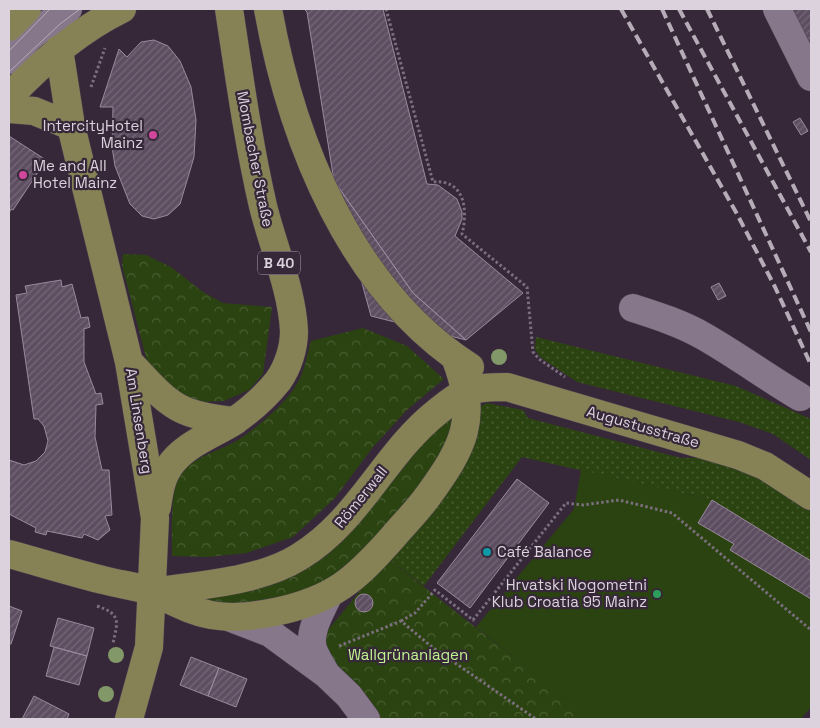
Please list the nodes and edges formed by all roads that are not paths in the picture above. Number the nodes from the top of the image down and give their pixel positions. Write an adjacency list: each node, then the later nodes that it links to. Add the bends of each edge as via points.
1 (27, 9): 8 (main road)
2 (122, 9): 7 (main road)
3 (229, 9): 17 (main road, Mombacher Straße / B 40, via 256,178 291,306 294,333 292,349 278,381)
4 (268, 9): 15 (main road, via 291,109 320,183 368,267 396,302)
5 (777, 9): 9 (street)
6 (62, 14): 7 (street, Am Linsenberg); 8 (street, via 41,37)
7 (59, 49): 10 (main road); 12 (main road, Am Linsenberg)
8 (10, 52)
9 (811, 77)
10 (9, 97)
11 (9, 109): 12 (main road, via 34,112)
12 (71, 126): 14 (main road, Am Linsenberg)
13 (633, 308): 16 (street, via 704,336)
14 (129, 362): 17 (main road, via 178,409 200,417); 19 (main road, Am Linsenberg)
15 (464, 372): 18 (main road, Augustusstraße, via 738,456 765,466); 21 (main road, Römerwall, via 338,528 299,558 261,573); 22 (main road, Römerwall, via 468,405 465,431 444,474 374,558 347,584)
16 (800, 397)
17 (235, 421): 19 (main road, Mombacher Straße / B 40, via 190,446 168,468)
18 (811, 496)
19 (155, 518): 21 (main road, Am Linsenberg / B 40)
20 (9, 554): 21 (main road, Römerwall)
21 (152, 592): 23 (main road, Römerwall, via 189,609); 25 (main road, Am Linsenberg / B 40, via 149,647)
22 (328, 596): 23 (main road, Römerwall, via 291,609); 24 (street, Römerwall, via 312,640 313,650)
23 (231, 618): 24 (street, Römerwall, via 270,634)
24 (326, 674): 26 (street, Römerwall, via 349,696)
25 (130, 719)
26 (366, 719)

